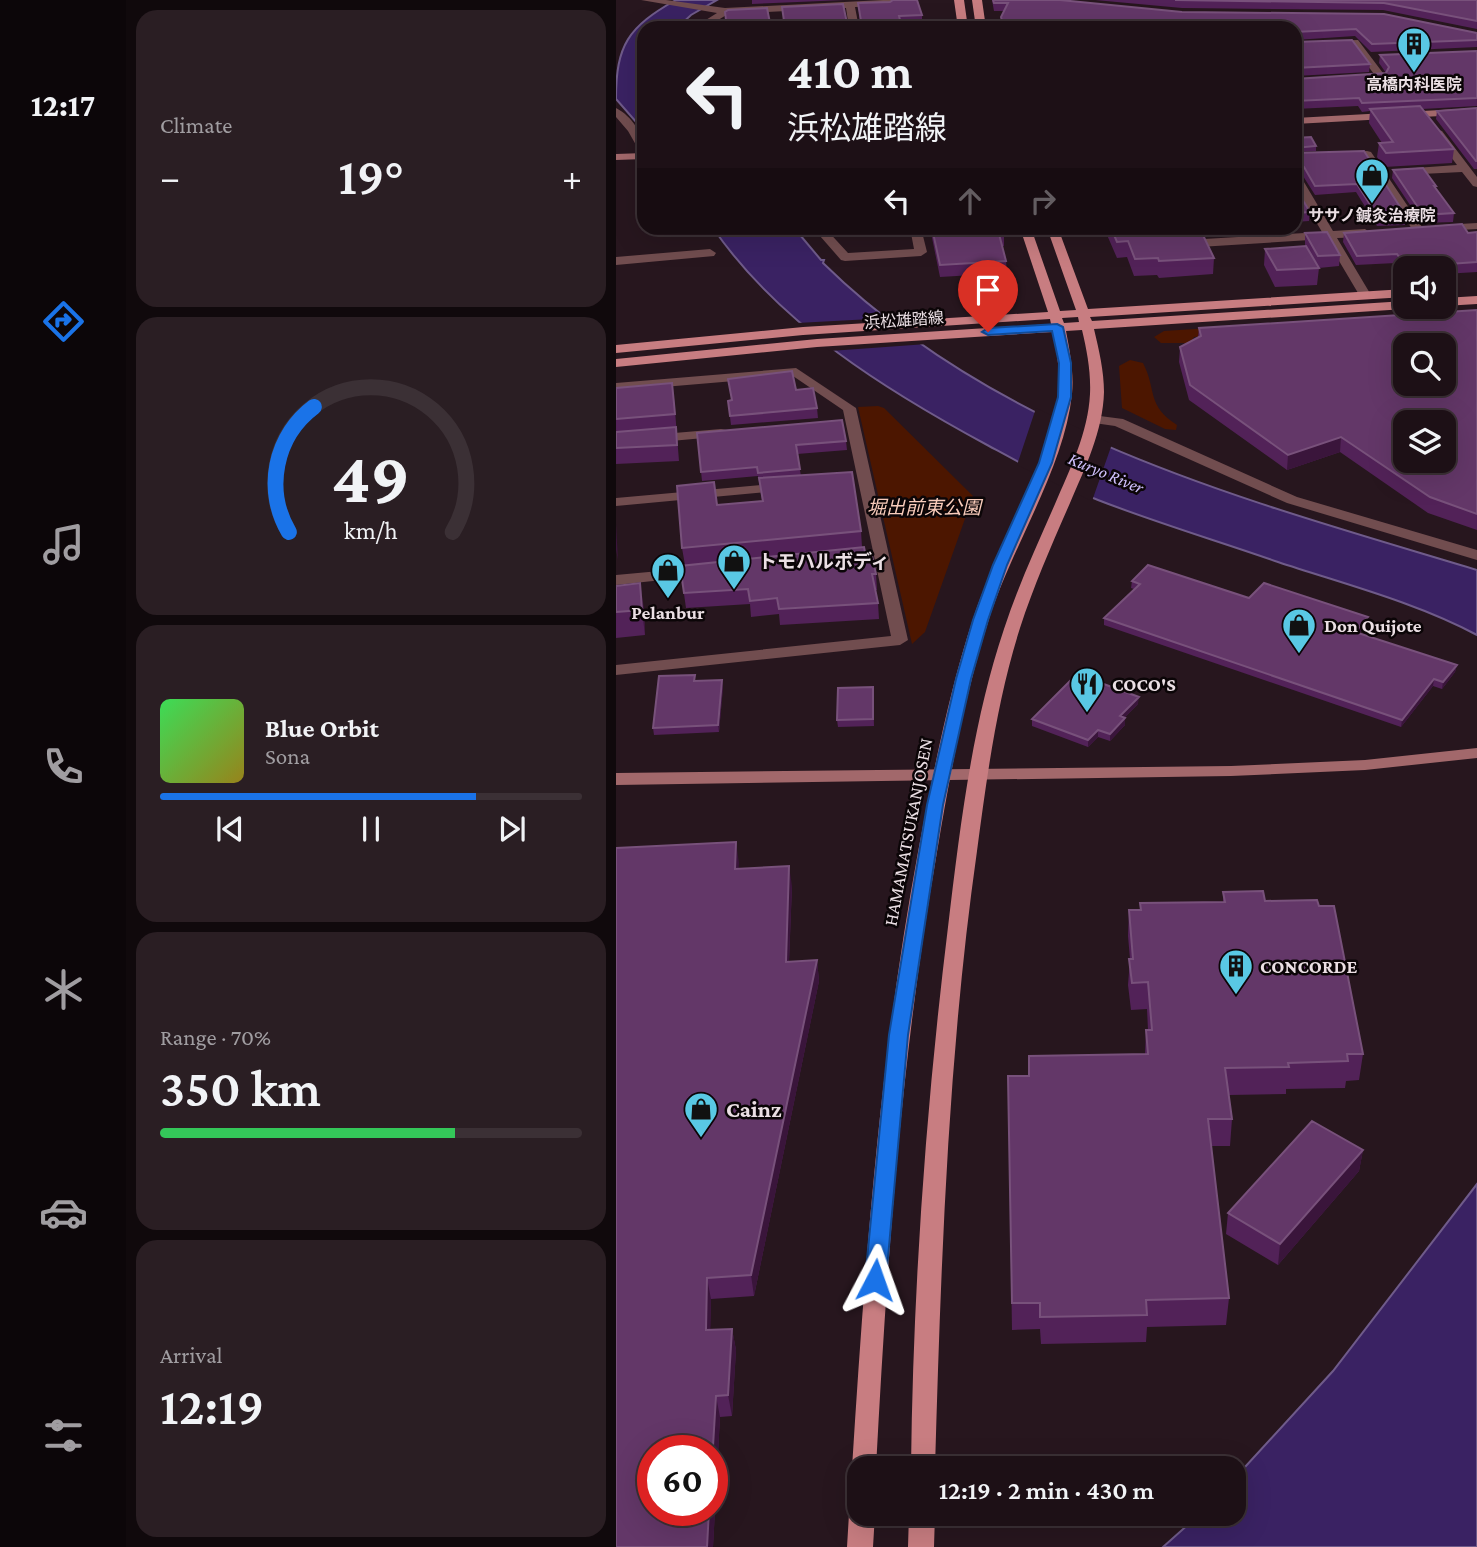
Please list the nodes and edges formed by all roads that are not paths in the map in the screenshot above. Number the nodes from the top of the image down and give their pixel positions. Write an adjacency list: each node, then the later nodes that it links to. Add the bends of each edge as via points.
1 (648, 0): 7 (street)
2 (744, 0): 7 (street)
3 (888, 0): 6 (street)
4 (959, 0): 10 (main road)
5 (977, 0): 11 (main road)
6 (850, 5): 7 (street, via 775,13); 9 (street)
7 (726, 11): 8 (street)
8 (710, 21)
9 (853, 21)
10 (962, 21)
11 (980, 21)
12 (1302, 45): 14 (street, via 1355,42)
13 (1380, 57): 14 (street)
14 (1367, 58): 15 (street, via 1381,77)
15 (1344, 79)
16 (1477, 111): 18 (street)
17 (617, 112): 20 (street)
18 (1423, 114): 19 (street); 24 (street)
19 (1302, 121)
20 (637, 137)
21 (637, 156): 22 (street)
22 (616, 157)
23 (1302, 158): 25 (street, via 1367,154)
24 (1465, 168): 25 (street); 26 (street)
25 (1380, 173): 28 (street, via 1412,230)
26 (1477, 184)
27 (1302, 189): 35 (street)
28 (1477, 226)
29 (1380, 232): 35 (street)
30 (825, 235): 31 (street, via 845,257 921,252)
31 (917, 235)
32 (1027, 235): 46 (main road, HAMAMATSUKANJOSEN)
33 (1054, 235): 45 (main road)
34 (1179, 235): 35 (street, via 1183,244)
35 (1330, 235): 41 (street)
36 (710, 253): 37 (street)
37 (616, 261)
38 (1477, 288): 39 (main road)
39 (1456, 289)
40 (1393, 294): 41 (main road, 浜松雄踏線)
41 (1365, 295): 45 (main road, 浜松雄踏線)
42 (1477, 300): 43 (main road)
43 (1456, 301)
44 (1393, 306): 45 (main road, 浜松雄踏線)
45 (1083, 319): 46 (main road, 浜松雄踏線); 50 (main road, via 1096,377)
46 (1055, 321): 47 (main road, 浜松雄踏線, via 906,324); 48 (main road, 浜松雄踏線); 60 (main road, HAMAMATSUKANJOSEN, via 1066,369 1061,415 984,611)
47 (616, 349)
48 (616, 363)
49 (616, 387): 58 (street, via 796,372 849,408 845,422 874,555 900,640)
50 (1091, 423): 55 (street, via 1118,422 1292,500); 61 (main road, via 1012,631)
51 (741, 431): 52 (street)
52 (616, 443)
53 (796, 486): 54 (street)
54 (616, 502)
55 (1477, 555)
56 (722, 570): 57 (street)
57 (616, 580)
58 (616, 670)
59 (1477, 753): 61 (street, via 1265,770)
60 (942, 774): 61 (street); 62 (street); 63 (main road, HAMAMATSUKANJOSEN, via 907,971 891,1104)
61 (980, 774): 64 (main road, via 940,1107)
62 (616, 779)
63 (865, 1456)
64 (923, 1456)
65 (861, 1526): 67 (main road)
66 (922, 1526): 68 (main road)
67 (860, 1547)
68 (921, 1547)

